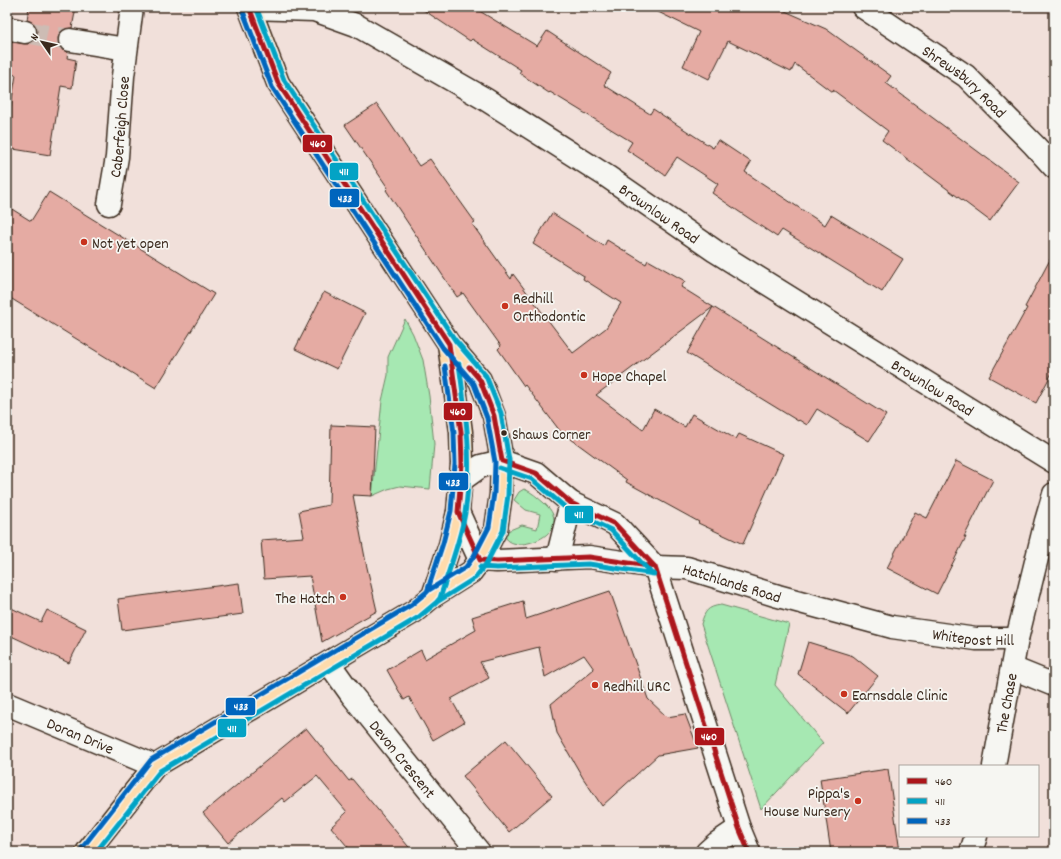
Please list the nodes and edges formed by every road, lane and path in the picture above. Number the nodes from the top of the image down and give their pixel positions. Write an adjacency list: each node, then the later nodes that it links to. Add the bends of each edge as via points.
1 (132, 7): 5 (street, Caberfeigh Close)
2 (250, 7): 8 (main road, via 278,83); 10 (street, Brownlow Road, via 314,10 356,25 485,99 608,177 715,251)
3 (864, 7): 6 (street, Shrewsbury Road, via 966,76)
4 (70, 40): 5 (street)
5 (126, 49): 7 (street, Caberfeigh Close, via 117,157)
6 (1054, 167)
7 (109, 204)
8 (449, 344): 9 (main road, via 480,380 494,416); 11 (main road, via 461,432)
9 (502, 461): 11 (street, via 481,466); 13 (street, via 536,473); 16 (main road, via 496,529)
10 (1054, 462)
11 (460, 481): 14 (main road)
12 (1054, 494): 20 (street, Whitepost Hill)
13 (572, 503): 15 (street); 17 (street, via 615,524)
14 (458, 512): 16 (street); 18 (main road)
15 (556, 559): 16 (street, Hatchlands Road); 17 (street, Hatchlands Road, via 589,557)
16 (480, 560): 18 (main road, via 471,572)
17 (655, 567): 19 (street, Hatchlands Road, via 687,568); 27 (street)
18 (433, 596): 21 (main road, via 415,611)
19 (808, 604): 20 (street, Whitepost Hill, via 892,627 976,639)
20 (1017, 639): 22 (street, The Chase)
21 (328, 663): 26 (main road); 30 (street, Devon Crescent)
22 (1012, 668): 23 (street); 25 (street, The Chase)
23 (1054, 685)
24 (7, 704): 26 (street, Doran Drive)
25 (994, 765)
26 (155, 766): 29 (main road)
27 (739, 828): 31 (street); 32 (street)
28 (976, 837): 33 (street)
29 (87, 852)
30 (479, 852)
31 (707, 852)
32 (749, 852)
33 (972, 852)

